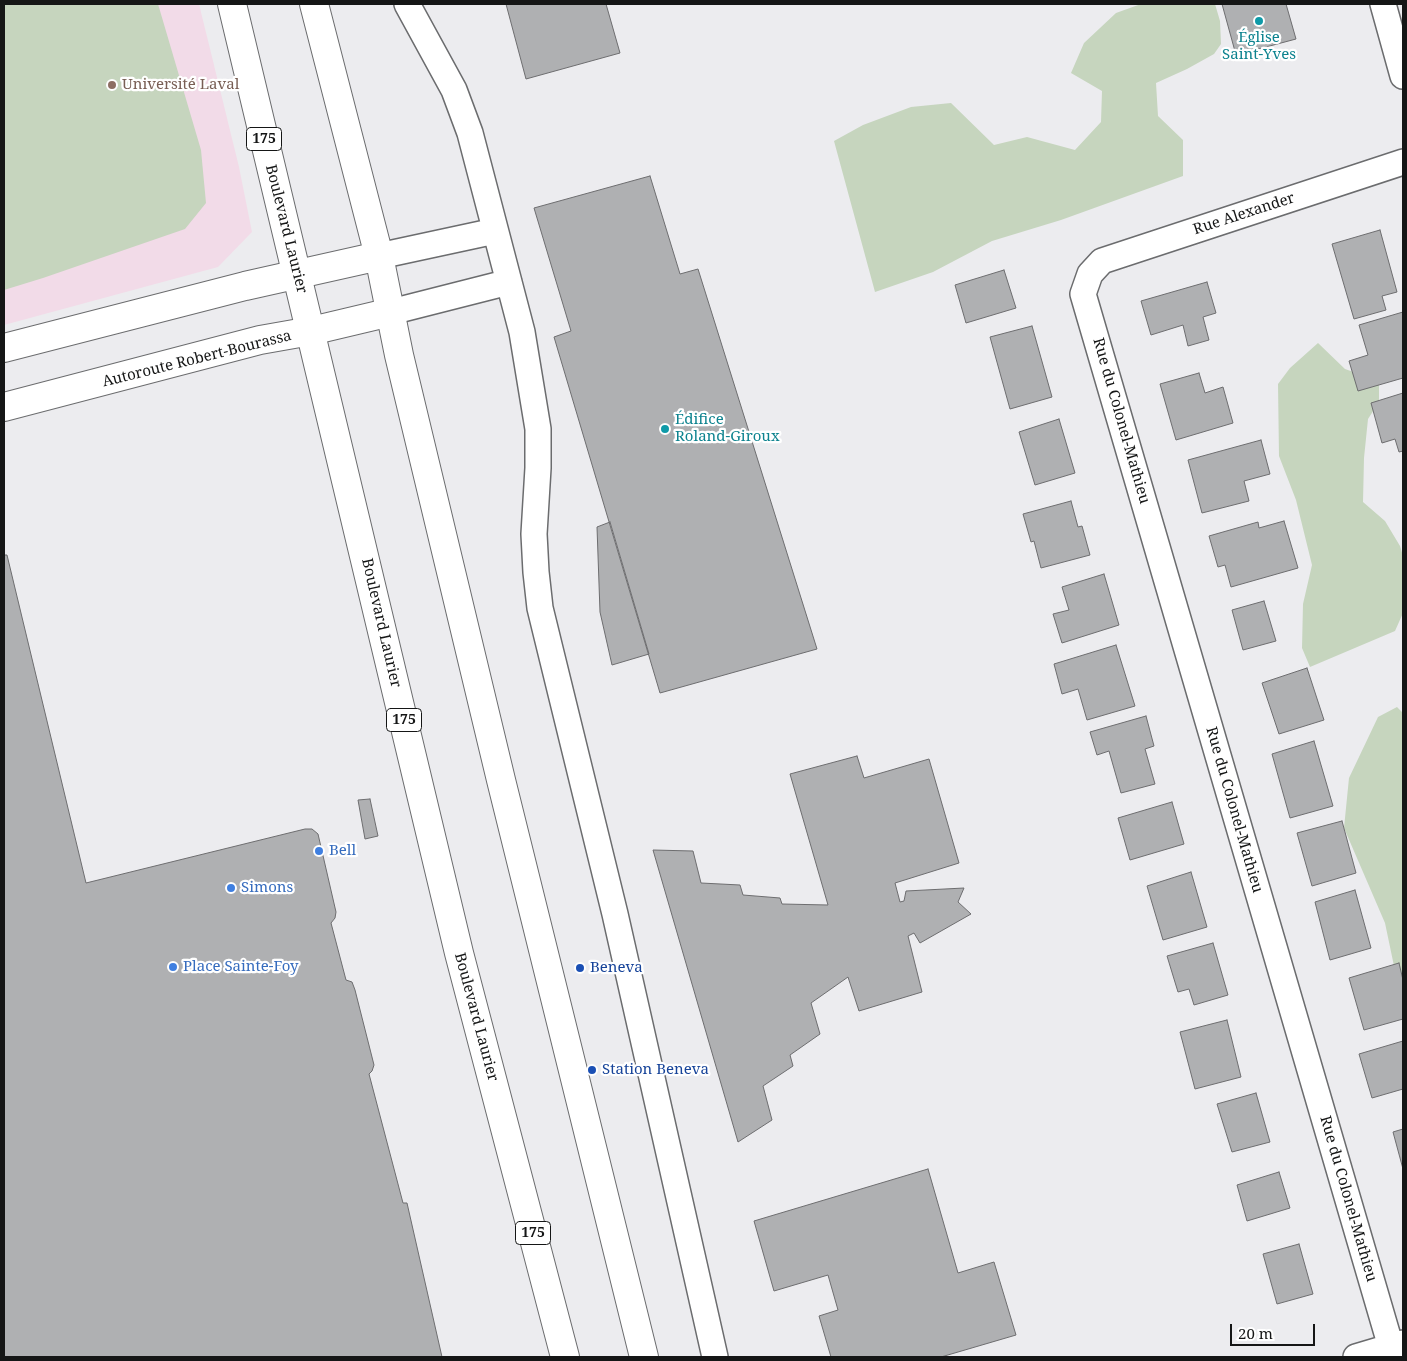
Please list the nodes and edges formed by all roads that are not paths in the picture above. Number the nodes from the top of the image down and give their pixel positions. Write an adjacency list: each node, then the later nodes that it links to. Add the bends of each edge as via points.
1 (232, 4): 9 (main road, Boulevard Laurier / 175)
2 (314, 4): 8 (main road)
3 (407, 4): 7 (street, via 454,90 470,133)
4 (1383, 4): 5 (street)
5 (1403, 76)
6 (1403, 162): 10 (street, Rue Alexander, via 1102,261)
7 (495, 231): 8 (street); 11 (street)
8 (379, 256): 9 (main road); 12 (main road)
9 (296, 274): 13 (main road, Boulevard Laurier / 175); 14 (main road)
10 (1090, 274): 16 (street, Rue du Colonel-Mathieu, via 1084,294)
11 (509, 282): 12 (street); 19 (street, via 522,332 538,429 534,534 540,608 615,914)
12 (391, 312): 13 (main road, Autoroute Robert-Bourassa); 18 (main road, via 499,771)
13 (310, 331): 15 (main road, Autoroute Robert-Bourassa, via 260,340); 17 (main road, Boulevard Laurier / 175, via 459,953)
14 (4, 348)
15 (4, 408)
16 (1397, 1345): 20 (street)
17 (565, 1357)
18 (644, 1357)
19 (714, 1357)
20 (1356, 1357)

